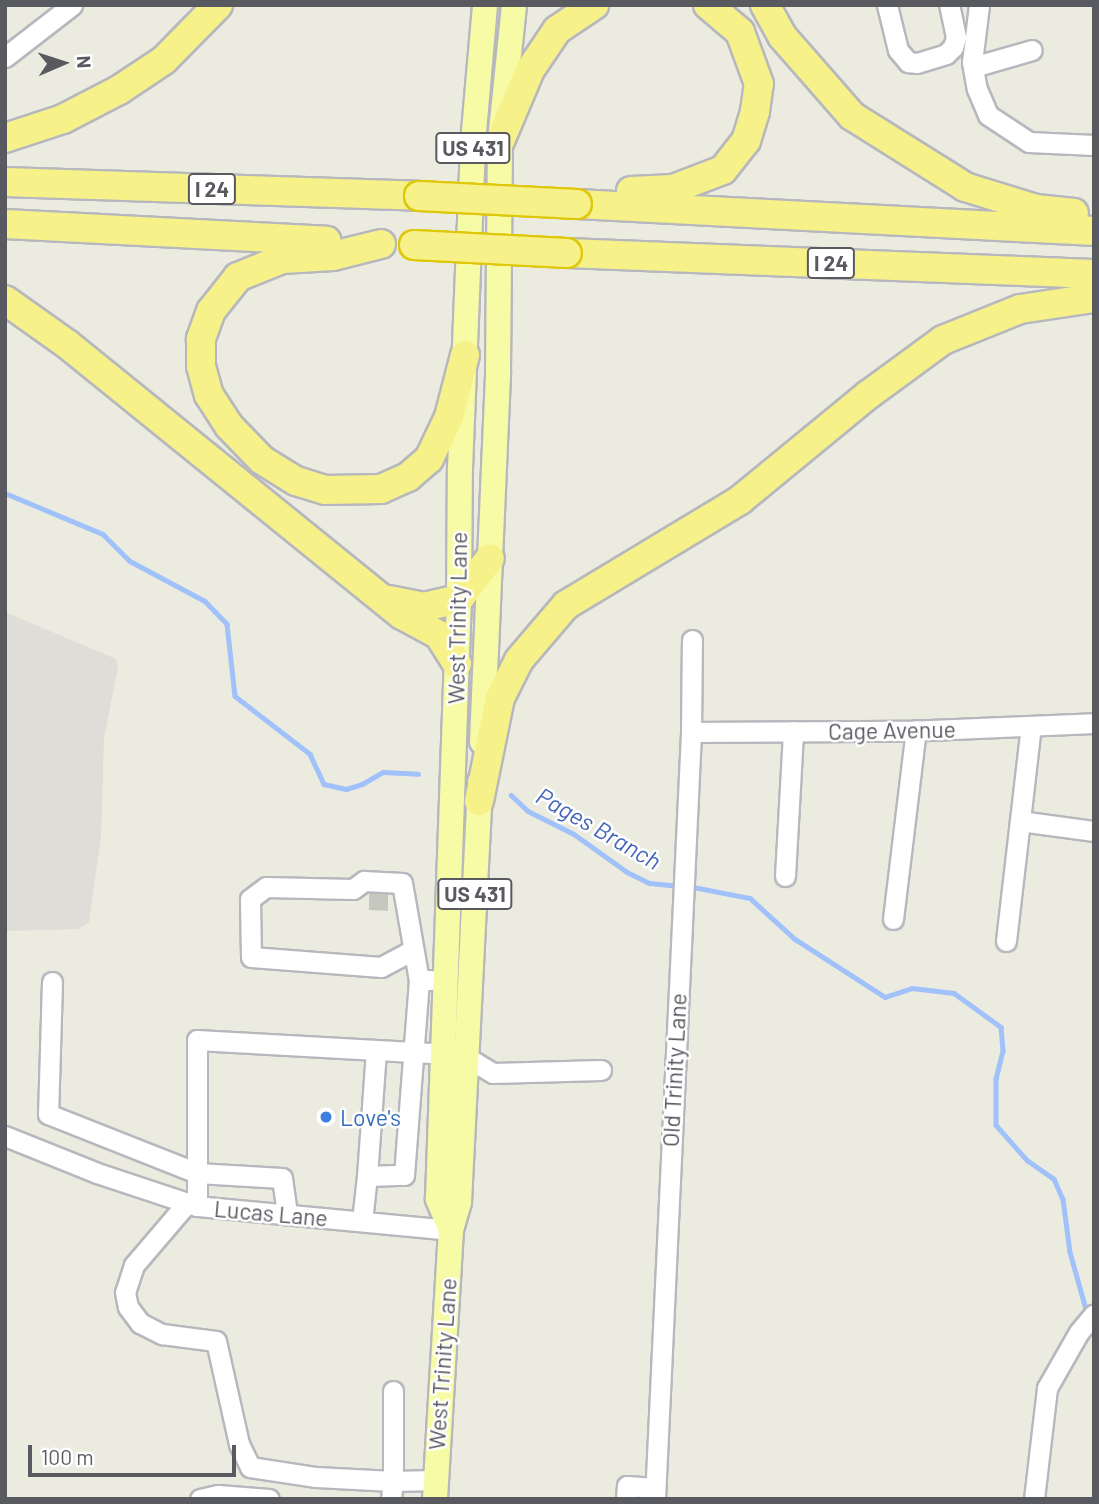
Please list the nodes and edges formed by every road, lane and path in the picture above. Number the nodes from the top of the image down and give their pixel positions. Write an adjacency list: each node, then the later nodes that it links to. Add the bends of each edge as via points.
1 (72, 5): 11 (street)
2 (218, 5): 15 (highway, via 164,60 119,90 63,119)
3 (485, 5): 27 (main road, West Trinity Lane / US 431, via 473,143)
4 (514, 5): 16 (main road, West Trinity Lane / US 431)
5 (594, 5): 16 (highway, via 557,30 530,70)
6 (708, 5): 19 (highway, via 740,32 758,84 746,141 723,170 696,181 674,189 617,192)
7 (765, 5): 20 (highway, via 782,36 852,116 928,165 965,187 1036,209)
8 (887, 5): 9 (street, via 898,50 908,62 917,63 946,54 953,47 956,37)
9 (949, 5)
10 (979, 5): 14 (street)
11 (50, 12): 13 (street)
12 (1032, 50): 14 (street)
13 (5, 57)
14 (973, 67): 17 (street, via 988,115 1029,142)
15 (5, 138)
16 (500, 141): 28 (main road, West Trinity Lane / US 431, via 498,371)
17 (1094, 145)
18 (5, 182): 19 (highway, I 24, bridge)
19 (577, 204): 22 (highway, I 24)
20 (1094, 215)
21 (5, 224): 23 (highway, I 24)
22 (1094, 231)
23 (381, 244): 24 (highway, I 24, bridge); 27 (highway, via 333,256 282,260 238,277 211,311 201,339 209,395 229,426 262,460 296,481 325,490 381,489 408,477 429,459 449,417)
24 (1094, 274)
25 (1094, 299): 38 (highway, via 1020,309 943,340 740,500 566,604 519,660 500,698)
26 (5, 300): 29 (highway, via 67,344)
27 (465, 355): 30 (main road, West Trinity Lane / US 431)
28 (490, 558): 30 (highway); 38 (main road, West Trinity Lane / US 431)
29 (380, 597): 30 (highway, via 424,607); 32 (highway, via 401,615 439,635)
30 (459, 599): 32 (main road, West Trinity Lane / US 431)
31 (692, 640): 36 (street, Old Trinity Lane)
32 (457, 664): 46 (main road, West Trinity Lane / US 431)
33 (1094, 723): 34 (street, Cage Avenue)
34 (1031, 726): 35 (street, Cage Avenue); 39 (street)
35 (916, 730): 37 (street, Cage Avenue); 42 (street)
36 (691, 732): 37 (street, Cage Avenue); 65 (street, Old Trinity Lane)
37 (793, 732): 41 (street)
38 (479, 801): 46 (main road, West Trinity Lane / US 431)
39 (1020, 821): 40 (street); 43 (street)
40 (1094, 831)
41 (785, 876)
42 (893, 919)
43 (1006, 941)
44 (413, 950): 44 (street, via 381,967 251,957 250,899 266,887 361,894 364,881 402,883 396,902); 45 (street)
45 (419, 980): 46 (street); 49 (street)
46 (459, 980): 50 (main road, West Trinity Lane / US 431)
47 (52, 982): 55 (street, via 48,1114)
48 (376, 1051): 49 (street); 55 (street, via 197,1040); 56 (street)
49 (414, 1052): 50 (street); 53 (street)
50 (456, 1055): 51 (street, via 493,1073); 54 (main road, West Trinity Lane / US 431)
51 (601, 1070)
52 (5, 1136): 57 (street, Lucas Lane)
53 (407, 1143): 54 (street); 56 (street, via 404,1175)
54 (451, 1145): 60 (main road, West Trinity Lane / US 431, via 459,1202)
55 (197, 1173): 57 (street); 58 (street, via 282,1178)
56 (367, 1176): 59 (street)
57 (192, 1204): 58 (street, Lucas Lane); 64 (street, via 145,1250 128,1278 128,1307 140,1323 162,1334 216,1341 239,1444 250,1466)
58 (287, 1214): 59 (street, Lucas Lane)
59 (362, 1222): 60 (street, Lucas Lane)
60 (451, 1230): 63 (main road, West Trinity Lane / US 431)
61 (1094, 1314): 69 (street, via 1047,1388)
62 (393, 1391): 64 (street)
63 (435, 1489): 64 (street)
64 (392, 1490)
65 (655, 1494): 68 (street, via 627,1486)
66 (205, 1498): 67 (street)
67 (269, 1499)
68 (626, 1499)
69 (1034, 1499)

